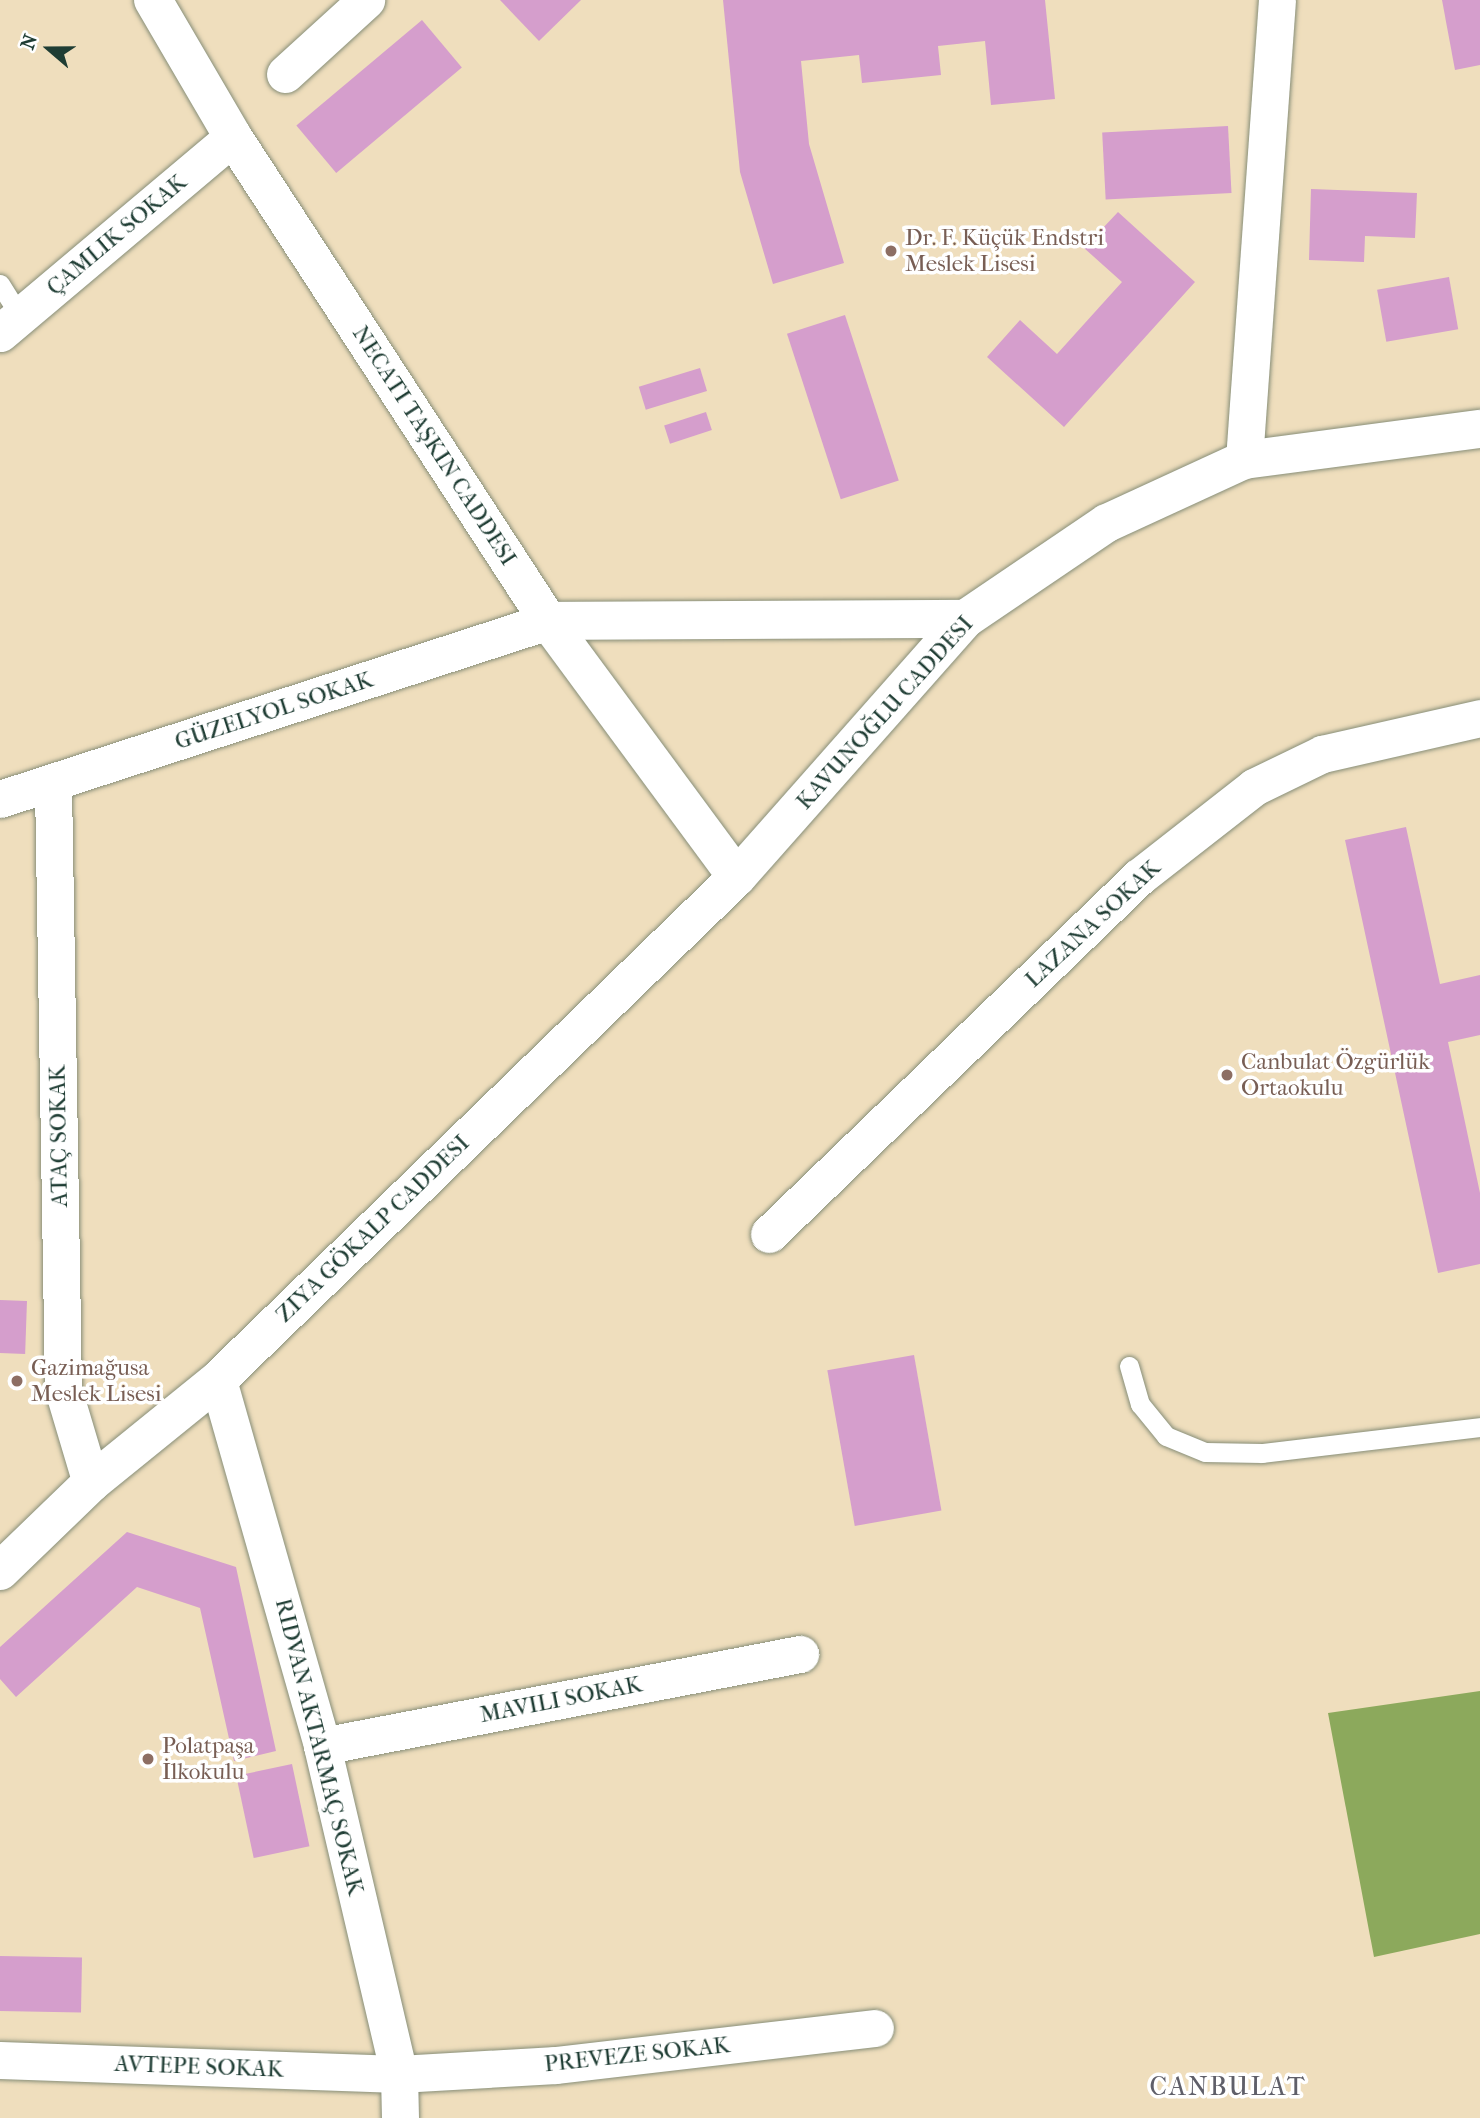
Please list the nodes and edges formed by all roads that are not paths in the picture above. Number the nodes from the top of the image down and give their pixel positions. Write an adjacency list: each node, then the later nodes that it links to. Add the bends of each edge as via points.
1 (153, 0): 5 (main road)
2 (366, 0): 4 (street)
3 (1277, 0): 9 (street)
4 (285, 74)
5 (233, 137): 7 (street); 11 (main road)
6 (0, 284): 7 (lane)
7 (10, 324)
8 (1480, 429): 9 (main road, KAVUNOĞLU CADDESI)
9 (1244, 460): 10 (main road, KAVUNOĞLU CADDESI, via 1107,523)
10 (965, 619): 11 (main road); 15 (main road, KAVUNOĞLU CADDESI)
11 (548, 621): 13 (street, GÜZELYOL SOKAK); 15 (main road)
12 (1480, 718): 16 (street, LAZANA SOKAK, via 1322,754 1254,787 1139,877)
13 (53, 785): 14 (street, GÜZELYOL SOKAK); 20 (street, ATAÇ SOKAK, via 63,1389)
14 (0, 799)
15 (737, 877): 18 (main road, ZIYA GÖKALP CADDESI)
16 (769, 1234)
17 (1129, 1366): 19 (lane, via 1140,1404 1166,1436 1205,1452 1262,1453)
18 (218, 1380): 20 (main road, ZIYA GÖKALP CADDESI); 23 (street)
19 (1480, 1427)
20 (91, 1483): 21 (main road, ZIYA GÖKALP CADDESI)
21 (0, 1571)
22 (800, 1654): 23 (street, MAVILI SOKAK)
23 (323, 1746): 26 (street)
24 (875, 2028): 26 (street, PREVEZE SOKAK, via 556,2065)
25 (0, 2060): 26 (street, AVTEPE SOKAK)
26 (399, 2074): 27 (street)
27 (400, 2118)

